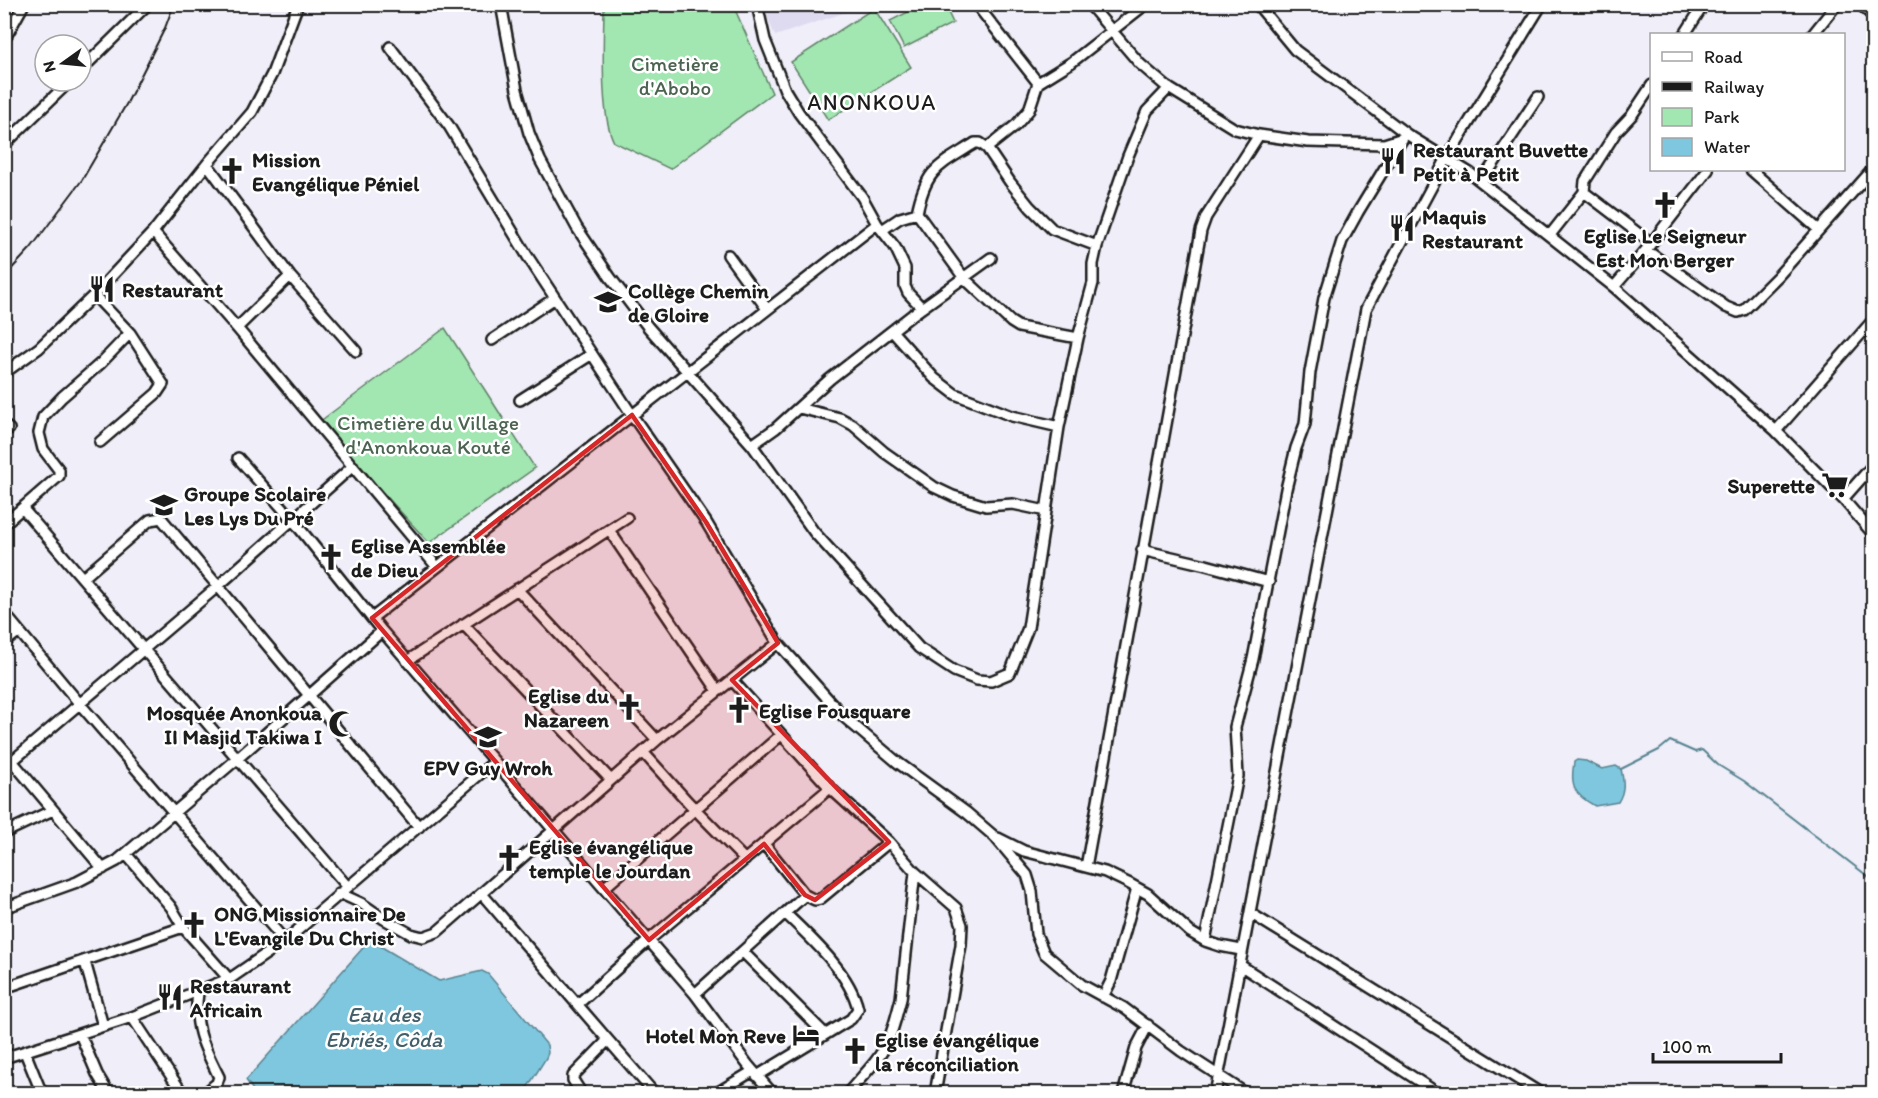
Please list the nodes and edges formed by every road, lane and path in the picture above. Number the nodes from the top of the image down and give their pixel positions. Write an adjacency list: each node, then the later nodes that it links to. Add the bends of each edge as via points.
1 (24, 4): 18 (street)
2 (148, 4): 20 (street)
3 (298, 4): 31 (street, via 258,104)
4 (501, 4): 61 (street, via 517,90 540,160 595,255 648,327)
5 (757, 4): 38 (street, via 765,40 785,90)
6 (976, 4): 21 (street)
7 (1089, 4): 15 (street)
8 (1146, 4): 15 (street)
9 (1257, 4): 27 (street, via 1294,50)
10 (1542, 4): 30 (street)
11 (1704, 4): 16 (street)
12 (1836, 4): 17 (street)
13 (1860, 4): 14 (street)
14 (1874, 17)
15 (1110, 31): 21 (street); 22 (street, via 1140,64)
16 (1686, 33)
17 (1814, 33)
18 (4, 40)
19 (390, 47): 50 (street, via 449,126)
20 (93, 58)
21 (1038, 83): 29 (street, via 1029,110)
22 (1170, 88): 26 (street, via 1234,129); 42 (street, via 1147,111)
23 (1650, 89): 36 (street, via 1591,171)
24 (58, 93): 28 (street)
25 (1538, 97): 35 (street)
26 (1259, 135): 27 (street, via 1308,142 1384,144); 83 (street, via 1201,231)
27 (1405, 137): 30 (street); 86 (street, via 1342,241 1324,298 1305,424 1286,489)
28 (4, 145)
29 (987, 148): 37 (street, via 975,143 931,173); 42 (street, via 1052,229)
30 (1447, 158): 35 (street); 132 (street, via 1366,309)
31 (207, 164): 40 (street); 46 (street)
32 (1874, 168): 39 (street)
33 (1707, 171): 43 (street)
34 (1752, 171): 39 (street)
35 (1482, 181): 41 (street)
36 (1584, 192): 41 (street); 43 (street)
37 (917, 213): 38 (street); 47 (street)
38 (880, 227): 51 (street, via 902,260 908,293); 52 (street)
39 (1819, 230): 43 (street, via 1778,276 1738,312 1726,307)
40 (153, 232): 49 (street); 54 (street)
41 (1550, 235): 48 (street)
42 (1097, 246): 57 (street, via 1093,283)
43 (1649, 247): 48 (street)
44 (728, 255): 52 (street)
45 (992, 258): 47 (street)
46 (290, 276): 54 (street); 59 (street)
47 (964, 278): 51 (street); 57 (street, via 1019,327)
48 (1614, 287): 67 (street)
49 (94, 295): 56 (street); 62 (street, via 39,348)
50 (555, 298): 58 (street); 60 (street)
51 (922, 308): 55 (street)
52 (767, 309): 61 (street)
53 (1874, 319): 67 (street)
54 (237, 328): 72 (street)
55 (892, 331): 64 (street, via 818,388); 66 (street, via 934,378 955,394 1012,416)
56 (130, 333): 68 (street, via 163,384); 75 (street, via 43,417 39,433 43,449 59,470 59,476)
57 (1078, 338): 66 (street)
58 (492, 340)
59 (356, 351)
60 (592, 354): 63 (street); 65 (street)
61 (688, 372): 65 (street); 69 (street)
62 (4, 373)
63 (520, 400)
64 (799, 408): 69 (street); 76 (street, via 840,417 934,487 953,496 986,506 1013,504)
65 (632, 415): 84 (street); 95 (street, via 706,522)
66 (1059, 426): 76 (street)
67 (1776, 431): 73 (street)
68 (100, 442)
69 (752, 445): 76 (street, via 814,532 919,648 954,671 977,680 1001,678 1014,666 1028,628)
70 (238, 458): 79 (street)
71 (1874, 464): 73 (street)
72 (353, 466): 79 (street); 84 (street)
73 (1843, 499): 82 (street)
74 (4, 508): 77 (street)
75 (23, 509): 77 (street); 85 (street)
76 (1046, 511)
77 (13, 516): 80 (street)
78 (627, 518): 81 (street)
79 (292, 519): 87 (street); 90 (street)
80 (4, 524)
81 (609, 530): 88 (street); 99 (street)
82 (1874, 535)
83 (1142, 550): 86 (street); 121 (street)
84 (437, 567): 90 (street)
85 (83, 578): 87 (street, via 150,520 161,518); 96 (street)
86 (1269, 582): 136 (street, via 1235,727 1238,776)
87 (218, 587): 96 (street); 100 (street)
88 (517, 589): 91 (street); 103 (street)
89 (4, 613): 92 (street)
90 (372, 618): 93 (street)
91 (463, 624): 97 (street); 108 (street)
92 (19, 631): 94 (street); 101 (street)
93 (382, 631): 97 (street); 100 (street)
94 (4, 643)
95 (778, 643): 98 (street); 116 (street, via 844,717)
96 (145, 649): 101 (street); 105 (street)
97 (407, 661): 106 (street)
98 (732, 680): 99 (street); 102 (street)
99 (718, 691): 103 (street)
100 (310, 696): 105 (street); 113 (street)
101 (79, 703): 107 (street); 112 (street)
102 (781, 735): 109 (street); 110 (street)
103 (657, 740): 104 (street)
104 (643, 752): 108 (street); 110 (street)
105 (237, 759): 112 (street); 124 (street)
106 (494, 762): 113 (street); 114 (street)
107 (8, 765): 111 (street)
108 (611, 780): 114 (street)
109 (830, 788): 117 (street); 118 (street)
110 (696, 808): 120 (street); 125 (street)
111 (53, 810): 115 (street); 122 (street)
112 (174, 813): 119 (street); 135 (street)
113 (419, 827): 124 (street)
114 (554, 830): 125 (street); 128 (street)
115 (4, 833)
116 (995, 837): 121 (street, via 1024,850); 145 (street, via 1027,875 1036,934 1044,952 1082,985)
117 (889, 842): 123 (street); 129 (street, via 820,899)
118 (764, 844): 120 (street); 129 (street)
119 (126, 854): 122 (street); 133 (street)
120 (745, 860): 134 (street)
121 (1086, 867): 126 (street)
122 (103, 869): 130 (street)
123 (915, 872): 166 (street, via 896,1018 879,1057); 167 (street, via 956,909 962,925)
124 (347, 886): 127 (street)
125 (604, 888): 134 (street)
126 (1137, 888): 136 (street); 145 (street)
127 (339, 893): 128 (street, via 397,927 423,937 437,932); 135 (street)
128 (482, 894): 146 (street)
129 (805, 895): 131 (street)
130 (4, 908)
131 (785, 913): 138 (street); 151 (street, via 819,947 855,998 855,1015)
132 (1250, 914): 137 (street); 173 (street)
133 (183, 927): 139 (street); 141 (street)
134 (649, 940): 144 (street); 146 (street)
135 (285, 941): 141 (street)
136 (1205, 941): 137 (street)
137 (1241, 950): 140 (street)
138 (742, 952): 144 (street); 151 (street)
139 (85, 962): 142 (street); 149 (street)
140 (1240, 965): 156 (street); 157 (street)
141 (229, 979): 143 (street)
142 (4, 988)
143 (198, 993): 147 (street); 161 (street, via 198,1027 219,1077)
144 (694, 994): 155 (street)
145 (1103, 997): 148 (street)
146 (578, 1004): 152 (street)
147 (132, 1017): 149 (street); 160 (street)
148 (1148, 1025): 156 (street); 168 (street, via 1136,1048)
149 (103, 1026): 150 (street)
150 (80, 1034): 153 (street); 159 (street)
151 (825, 1034): 155 (street)
152 (608, 1040): 162 (street, via 573,1076); 163 (street)
153 (25, 1052): 154 (street); 158 (street)
154 (4, 1058)
155 (755, 1074): 164 (street); 165 (street)
156 (1218, 1076): 169 (street); 170 (street)
157 (1424, 1084): 171 (street); 172 (street)
158 (42, 1094)
159 (108, 1094)
160 (183, 1094)
161 (204, 1094)
162 (582, 1094)
163 (655, 1094)
164 (714, 1094)
165 (773, 1094)
166 (847, 1094)
167 (935, 1094)
168 (1123, 1094)
169 (1215, 1094)
170 (1247, 1094)
171 (1418, 1094)
172 (1439, 1094)
173 (1542, 1094)

